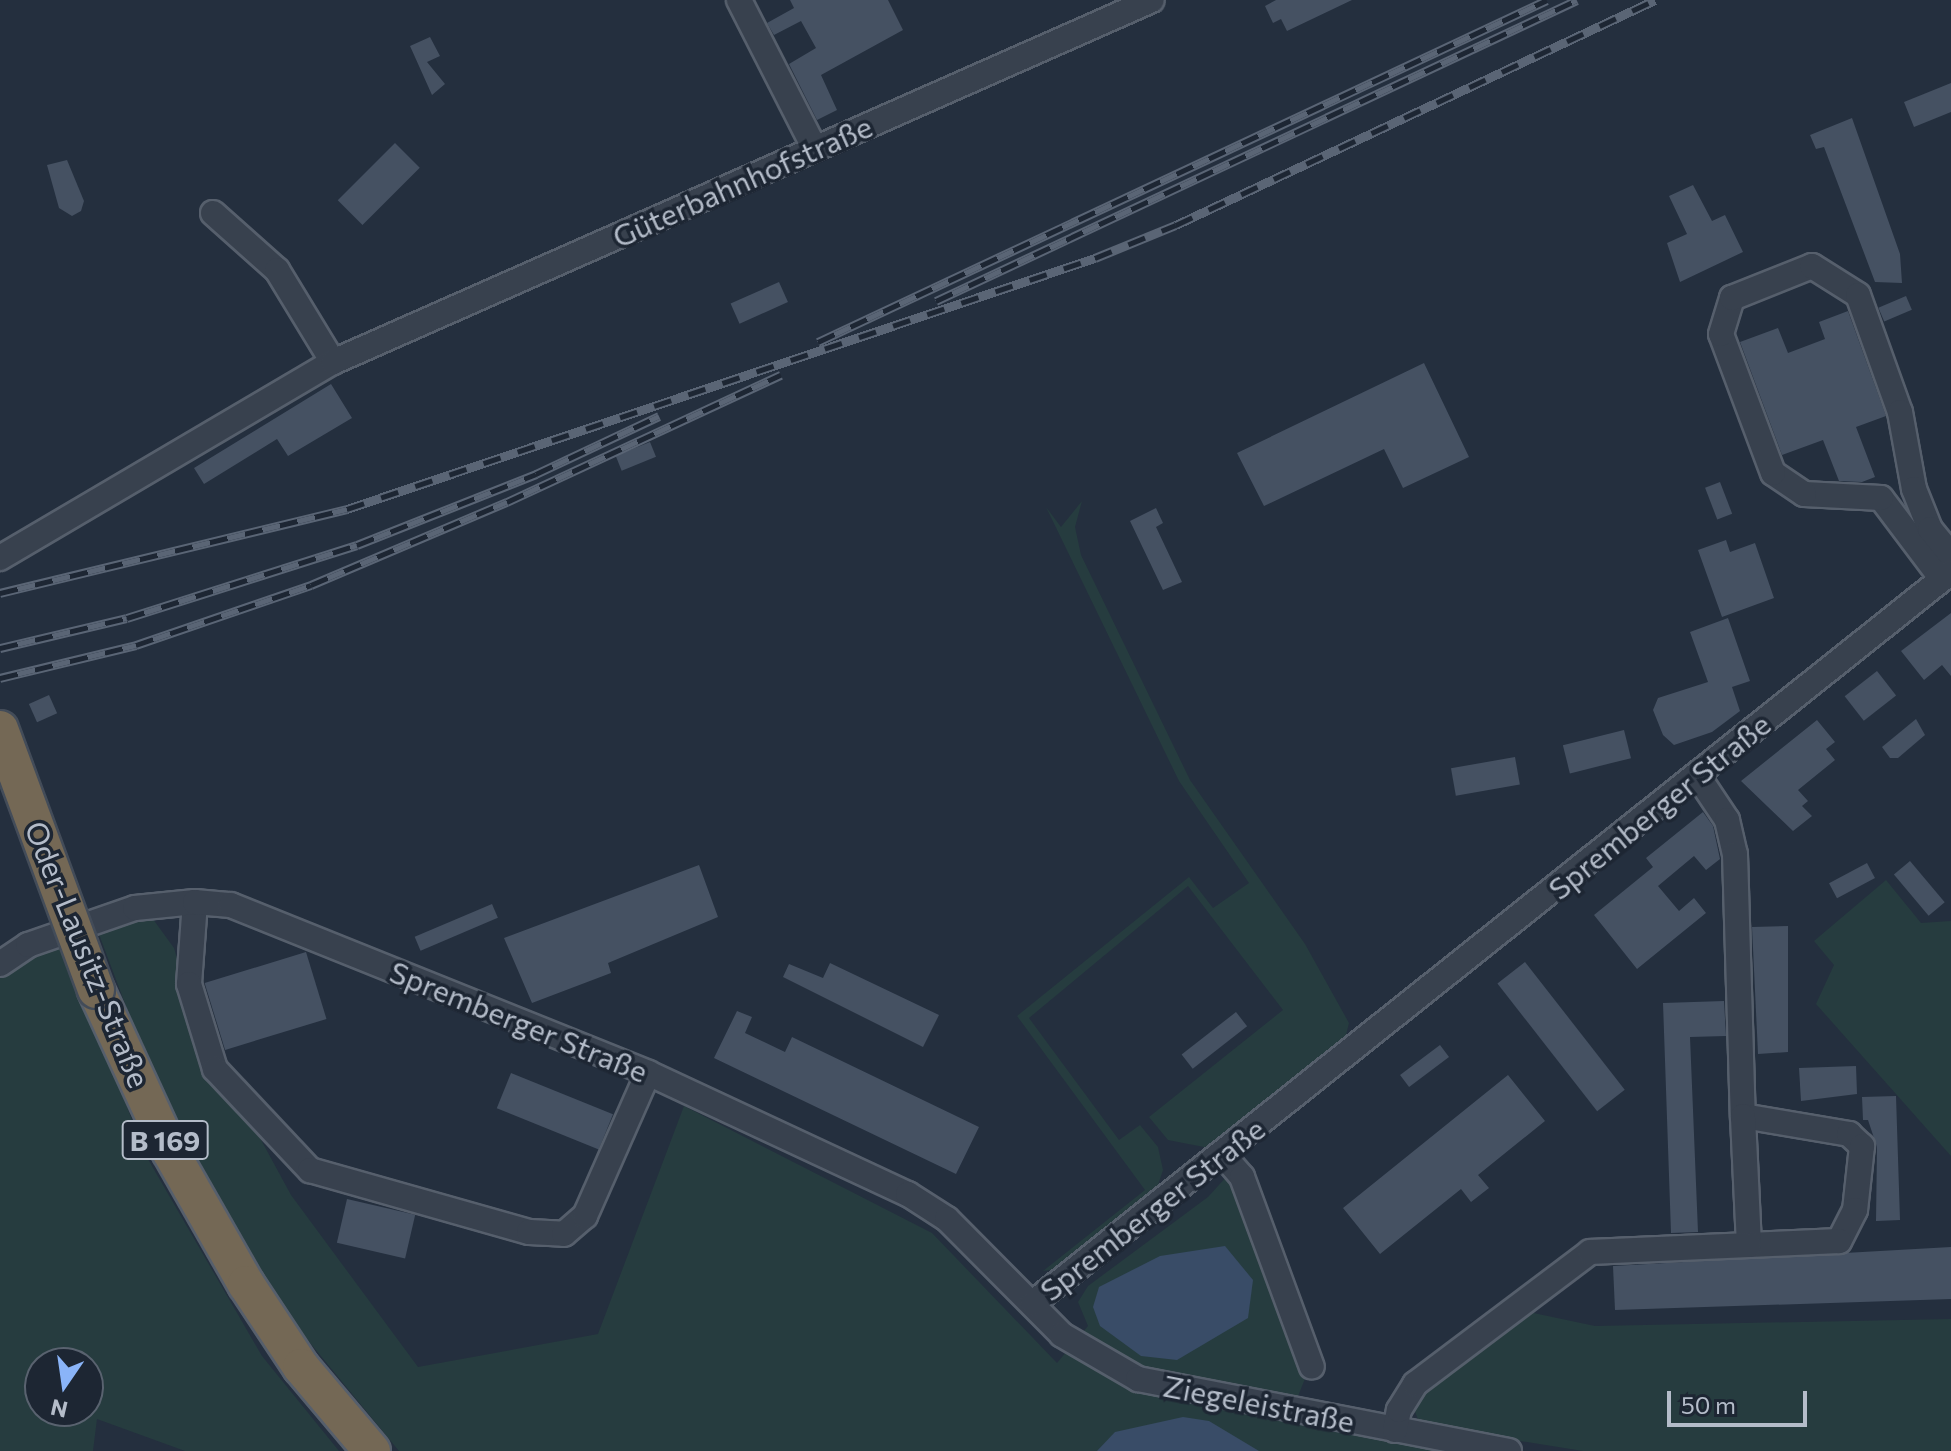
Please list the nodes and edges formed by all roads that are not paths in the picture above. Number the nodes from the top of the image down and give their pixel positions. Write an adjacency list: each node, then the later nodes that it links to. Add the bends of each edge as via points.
1 (739, 0): 3 (street)
2 (1152, 0): 3 (street, Güterbahnhofstraße)
3 (815, 149): 5 (street, Güterbahnhofstraße)
4 (213, 213): 5 (street, via 277,270)
5 (333, 362): 7 (street, Güterbahnhofstraße)
6 (1951, 555): 8 (street, via 1930,529 1914,489 1900,412 1858,295 1812,266 1732,298 1721,334 1773,473 1804,494 1881,498)
7 (0, 558)
8 (1946, 575): 10 (street, Spremberger Straße)
9 (0, 729): 20 (highway, Oder-Lausitz-Straße / B 169, bridge, via 96,990 170,1151 301,1367)
10 (1697, 775): 14 (street, via 1727,820 1735,854); 15 (street, Spremberger Straße)
11 (195, 902): 12 (street, Spremberger Straße, via 135,908 74,927 28,945); 13 (street, Spremberger Straße, via 231,905); 13 (street, via 189,984 215,1069 310,1170 529,1232 564,1234 585,1216)
12 (0, 964)
13 (648, 1073): 17 (street, Spremberger Straße, via 908,1194 947,1219)
14 (1743, 1116): 16 (street); 16 (street, via 1849,1134 1862,1146 1855,1210 1839,1241)
15 (1223, 1155): 17 (street, Spremberger Straße); 18 (street, via 1242,1177)
16 (1749, 1245): 19 (street, via 1590,1252 1415,1384 1399,1410)
17 (1033, 1303): 19 (street, Ziegeleistraße, via 1062,1335 1138,1379)
18 (1312, 1367)
19 (1395, 1430): 21 (street, Ziegeleistraße)
20 (372, 1451)
21 (1509, 1451)

